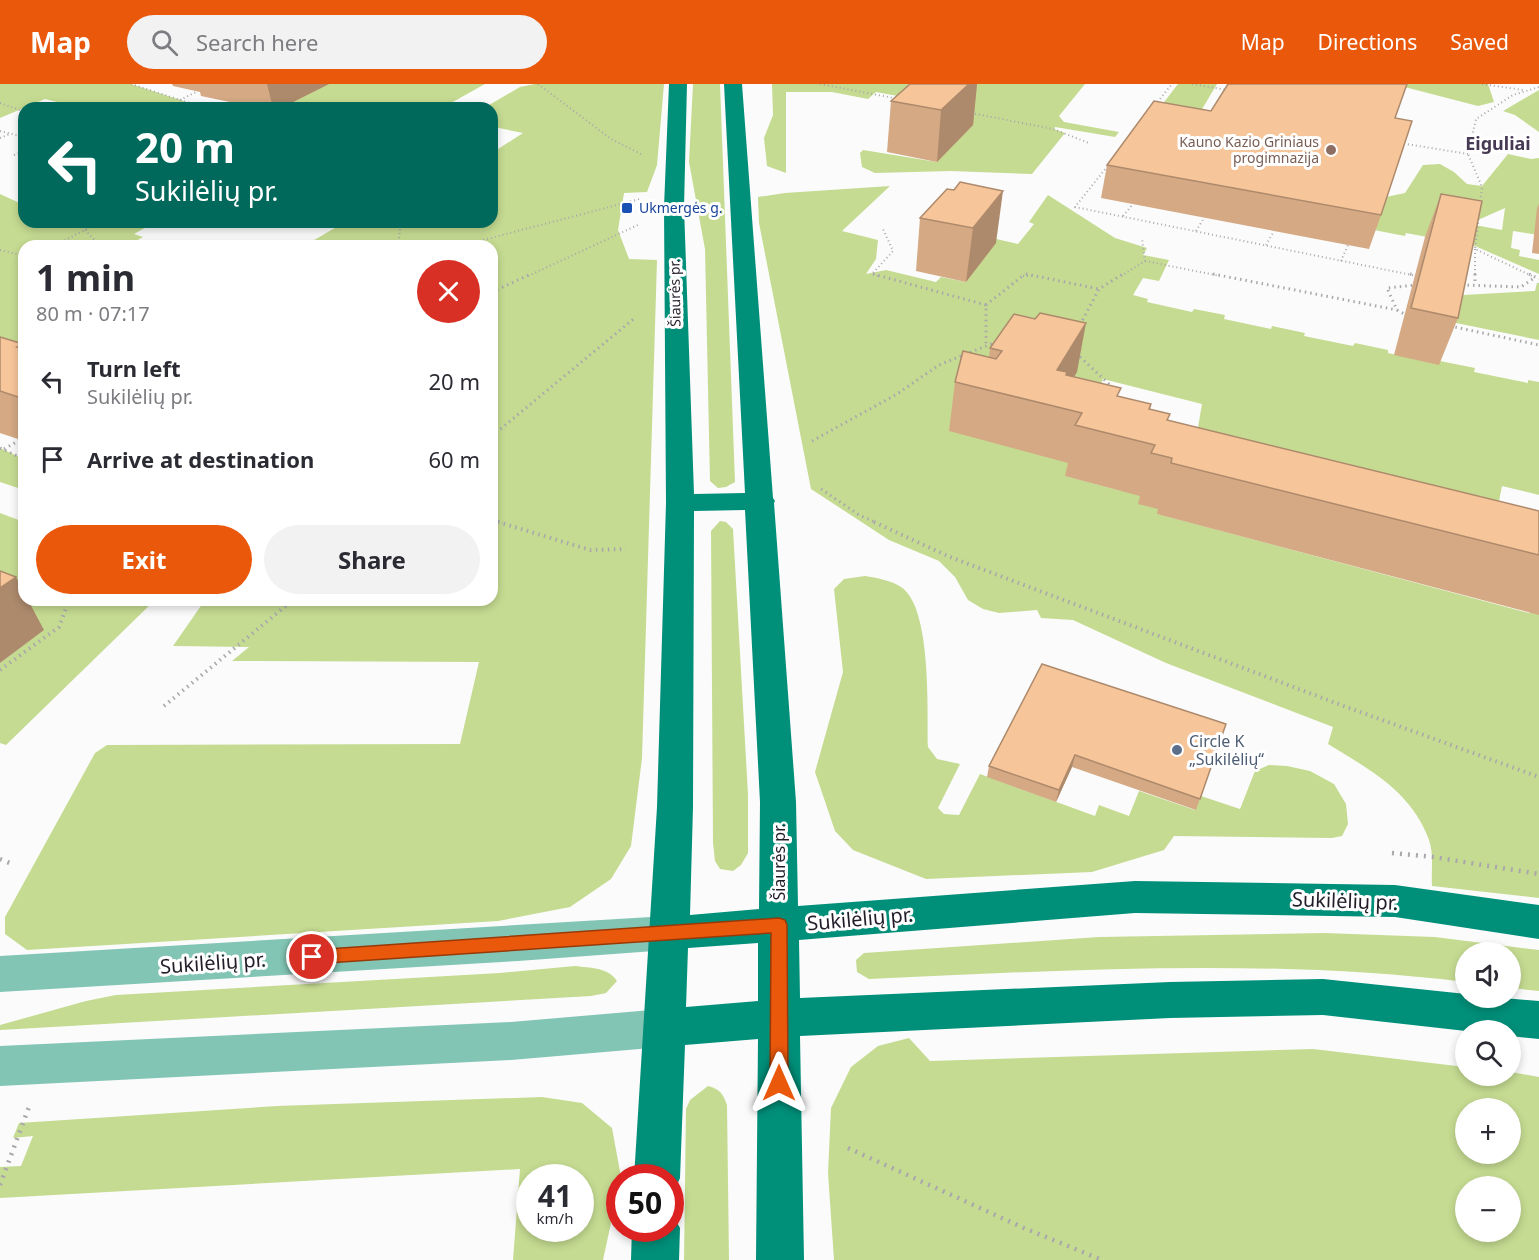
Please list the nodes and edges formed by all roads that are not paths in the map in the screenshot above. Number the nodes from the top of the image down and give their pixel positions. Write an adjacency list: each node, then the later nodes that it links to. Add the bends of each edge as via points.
1 (678, 84): 4 (main road, Šiaurės pr., via 674,207)
2 (733, 84): 3 (main road, Šiaurės pr.)
3 (761, 501): 4 (main road); 6 (main road, Šiaurės pr., via 778,802)
4 (680, 503): 7 (main road, Šiaurės pr., via 675,807)
5 (1539, 922): 6 (main road, Sukilėlių pr., via 1395,901 1135,897)
6 (779, 925): 7 (main road, Sukilėlių pr.); 9 (main road, Šiaurės pr.)
7 (668, 933): 8 (street, Sukilėlių pr.); 11 (main road, Šiaurės pr.)
8 (0, 974)
9 (779, 1018): 10 (main road, via 1323,997); 11 (main road); 16 (main road, Šiaurės pr.)
10 (1539, 1020)
11 (663, 1028): 12 (street, via 500,1042); 13 (main road, Šiaurės pr.)
12 (0, 1066)
13 (658, 1164)
14 (656, 1242): 15 (main road)
15 (655, 1260)
16 (780, 1260)

